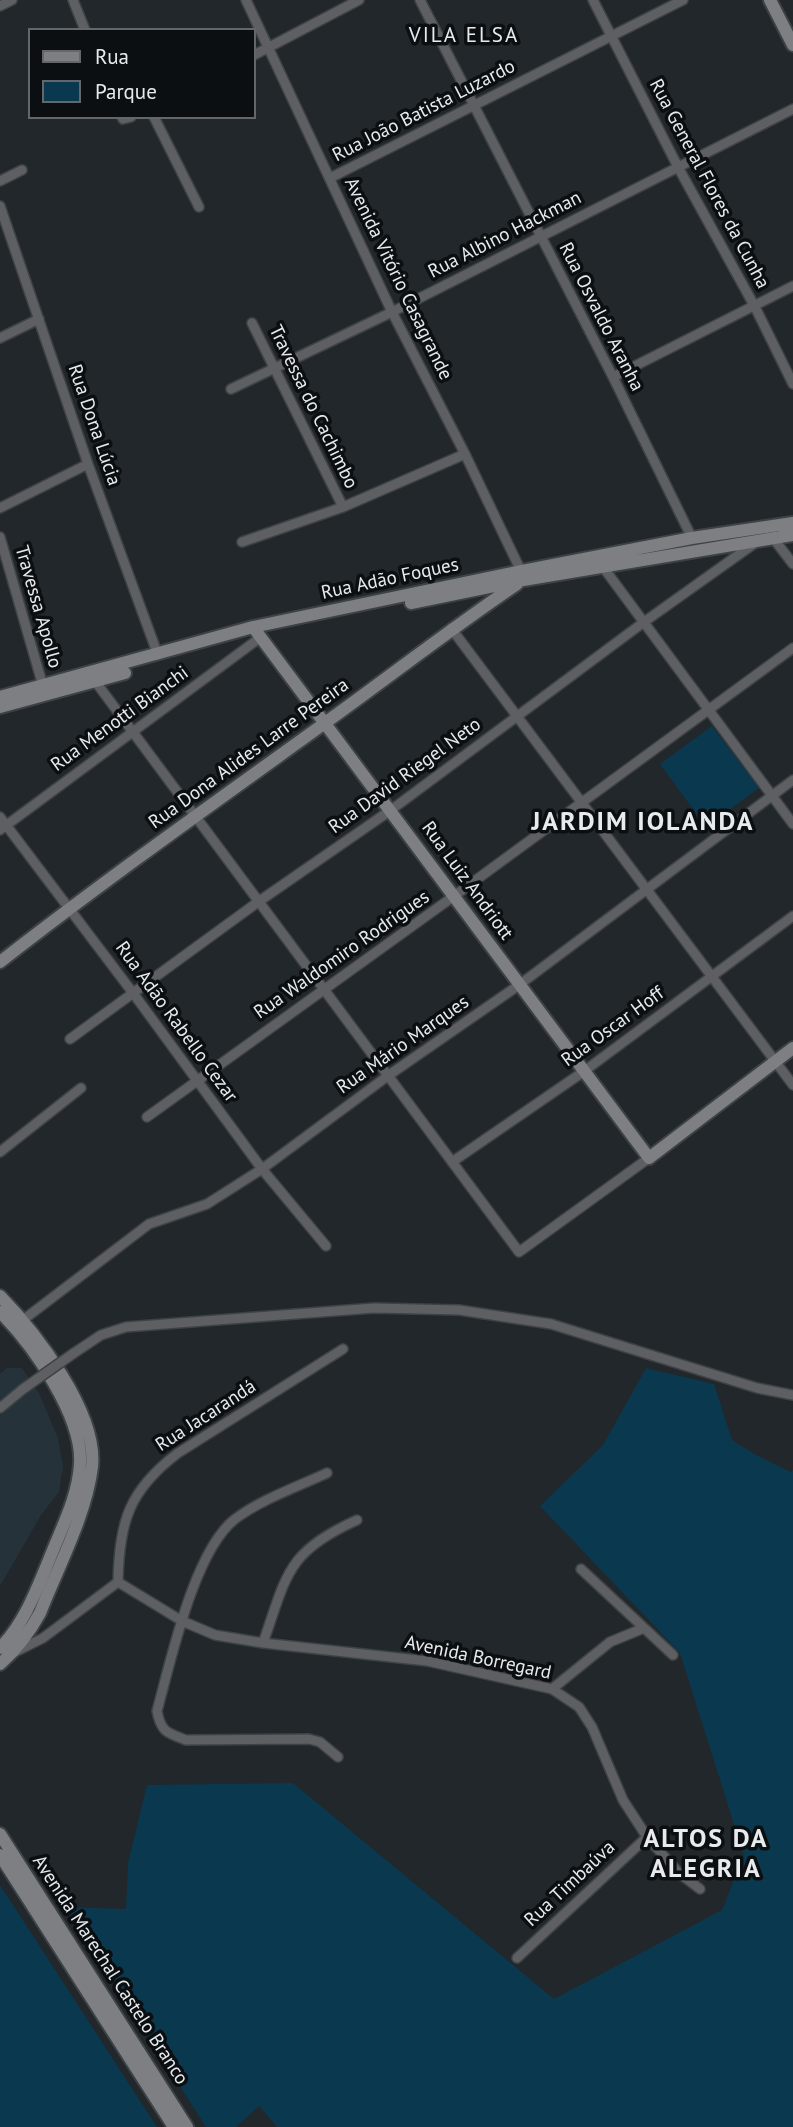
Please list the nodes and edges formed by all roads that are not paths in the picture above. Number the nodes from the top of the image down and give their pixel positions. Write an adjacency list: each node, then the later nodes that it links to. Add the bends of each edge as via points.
1 (12, 0): 9 (street)
2 (73, 0): 10 (street)
3 (246, 0): 13 (street, Avenida Vitório Casagrande)
4 (359, 0): 13 (street)
5 (421, 0): 15 (street, Rua Osvaldo Aranha)
6 (593, 0): 11 (street, Rua General Flores da Cunha)
7 (683, 0): 11 (street, Rua João Batista Luzardo)
8 (770, 0): 12 (main road)
9 (0, 6)
10 (84, 28)
11 (611, 36): 15 (street, Rua João Batista Luzardo); 18 (street, Rua General Flores da Cunha)
12 (793, 45)
13 (269, 46): 14 (street); 20 (street, Avenida Vitório Casagrande)
14 (256, 54)
15 (474, 106): 20 (street, Rua João Batista Luzardo); 24 (street, Rua Osvaldo Aranha)
16 (793, 109): 18 (street, Rua Albino Hackman)
17 (154, 119): 23 (street)
18 (678, 167): 24 (street, Rua Albino Hackman); 26 (street, Rua General Flores da Cunha)
19 (22, 170): 21 (street)
20 (330, 178): 27 (street, Avenida Vitório Casagrande)
21 (0, 180)
22 (0, 206): 28 (street, Rua Dona Lúcia)
23 (199, 207)
24 (540, 236): 27 (street, Rua Albino Hackman); 32 (street, Rua Osvaldo Aranha)
25 (793, 286): 26 (street)
26 (755, 306): 32 (street); 33 (street, Rua General Flores da Cunha)
27 (393, 312): 31 (street, Rua Albino Hackman); 35 (street, Avenida Vitório Casagrande)
28 (39, 319): 30 (street); 36 (street, Rua Dona Lúcia)
29 (252, 323): 31 (street, Travessa do Cachimbo)
30 (0, 338)
31 (274, 368): 34 (street, Rua Albino Hackman); 37 (street, Travessa do Cachimbo)
32 (613, 377): 42 (street, Rua Osvaldo Aranha)
33 (793, 384)
34 (231, 389)
35 (465, 454): 37 (street); 48 (street, Avenida Vitório Casagrande)
36 (88, 464): 38 (street); 53 (street, Rua Dona Lúcia)
37 (343, 507): 45 (street)
38 (0, 508)
39 (793, 523): 42 (main road, Rua Adão Foques)
40 (793, 535): 43 (main road, Rua Adão Foques)
41 (0, 537): 55 (street, Travessa Apollo)
42 (692, 538): 48 (main road, Rua Adão Foques)
43 (773, 538): 44 (main road, Rua Adão Foques); 46 (street)
44 (759, 540): 47 (main road, Rua Adão Foques); 49 (street, Rua David Riegel Neto)
45 (242, 542)
46 (793, 564)
47 (603, 567): 48 (main road, Rua Adão Foques); 49 (street)
48 (522, 575): 50 (main road, Rua Dona Alides Larre Pereira); 51 (main road, Rua Adão Foques)
49 (644, 622): 58 (street); 59 (street, Rua David Riegel Neto)
50 (451, 628): 59 (street); 60 (main road, Rua Dona Alides Larre Pereira)
51 (258, 633): 53 (main road, Rua Adão Foques); 54 (main road, Rua Adão Foques); 60 (main road, Rua Luiz Andriott); 61 (street, Rua Menotti Bianchi)
52 (793, 648): 58 (street, Rua Waldomiro Rodrigues)
53 (158, 655): 55 (main road, Rua Adão Foques)
54 (95, 681): 57 (main road, Rua Adão Foques); 61 (street)
55 (43, 686): 56 (main road, Rua Adão Foques)
56 (0, 697)
57 (0, 707)
58 (708, 710): 63 (street); 64 (street, Rua Waldomiro Rodrigues)
59 (518, 716): 64 (street); 65 (street, Rua David Riegel Neto)
60 (326, 723): 65 (main road, Rua Luiz Andriott); 66 (main road, Rua Dona Alides Larre Pereira)
61 (132, 732): 66 (street); 67 (street, Rua Menotti Bianchi)
62 (793, 780): 63 (street, Rua Mário Marques)
63 (773, 796): 68 (street); 69 (street, Rua Mário Marques)
64 (581, 801): 69 (street); 70 (street, Rua Waldomiro Rodrigues)
65 (391, 810): 70 (main road, Rua Luiz Andriott); 71 (street, Rua David Riegel Neto)
66 (195, 816): 71 (street); 72 (main road, Rua Dona Alides Larre Pereira)
67 (2, 824): 72 (street, Rua Adão Rabello Cezar)
68 (793, 824)
69 (647, 890): 75 (street); 76 (street, Rua Mário Marques)
70 (454, 896): 76 (main road, Rua Luiz Andriott); 77 (street, Rua Waldomiro Rodrigues)
71 (258, 902): 77 (street); 78 (street, Rua David Riegel Neto)
72 (69, 908): 74 (main road, Rua Dona Alides Larre Pereira); 78 (street, Rua Adão Rabello Cezar)
73 (793, 916): 75 (street, Rua Oscar Hoff)
74 (0, 962)
75 (712, 976): 81 (street); 82 (street, Rua Oscar Hoff)
76 (519, 985): 82 (main road, Rua Luiz Andriott); 83 (street, Rua Mário Marques)
77 (323, 989): 83 (street); 84 (street, Rua Waldomiro Rodrigues)
78 (133, 993): 79 (street, Rua David Riegel Neto); 84 (street, Rua Adão Rabello Cezar)
79 (70, 1039)
80 (793, 1048): 81 (main road)
81 (775, 1061): 85 (street); 89 (main road)
82 (583, 1072): 89 (main road, Rua Luiz Andriott); 90 (street, Rua Oscar Hoff)
83 (389, 1075): 90 (street); 91 (street, Rua Mário Marques)
84 (197, 1080): 87 (street, Rua Waldomiro Rodrigues); 91 (street, Rua Adão Rabello Cezar)
85 (793, 1086)
86 (81, 1088): 88 (street)
87 (148, 1117)
88 (0, 1152)
89 (649, 1158): 90 (street, via 519,1252)
90 (452, 1162)
91 (262, 1169): 92 (street, Rua Adão Rabello Cezar); 95 (street, Rua Mário Marques, via 207,1204 149,1224)
92 (326, 1246)
93 (0, 1296): 95 (main road)
94 (0, 1312): 108 (main road, via 52,1381 80,1444 74,1498 34,1596)
95 (23, 1320): 105 (main road, via 61,1375 92,1441 85,1500)
96 (343, 1349): 102 (street, Rua Jacarandá, via 156,1470 138,1491 128,1515 119,1546)
97 (793, 1395): 98 (street, bridge, via 551,1324 459,1310 374,1308 126,1327 101,1335)
98 (0, 1408)
99 (327, 1473): 103 (street, via 257,1506 220,1533)
100 (357, 1520): 107 (street, via 326,1534 295,1561)
101 (581, 1569): 104 (street)
102 (118, 1582): 103 (street, Avenida Borregard); 106 (street)
103 (182, 1621): 107 (street, Avenida Borregard, via 215,1635); 112 (street, via 157,1711 159,1726 186,1740 309,1739)
104 (644, 1628): 109 (street); 111 (street, via 610,1642)
105 (30, 1631): 106 (main road); 108 (main road)
106 (43, 1639): 108 (street)
107 (263, 1643): 111 (street, Avenida Borregard, via 427,1661)
108 (4, 1650): 110 (main road)
109 (673, 1655)
110 (0, 1664)
111 (552, 1689): 114 (street, Avenida Borregard, via 579,1707 592,1727 623,1800)
112 (338, 1756)
113 (0, 1834): 119 (main road, Avenida Marechal Castelo Branco)
114 (647, 1837): 116 (street, Avenida Borregard); 117 (street, Rua Timbaúva)
115 (0, 1855): 118 (main road, Avenida Marechal Castelo Branco)
116 (700, 1889)
117 (517, 1958)
118 (174, 2127)
119 (187, 2127)

